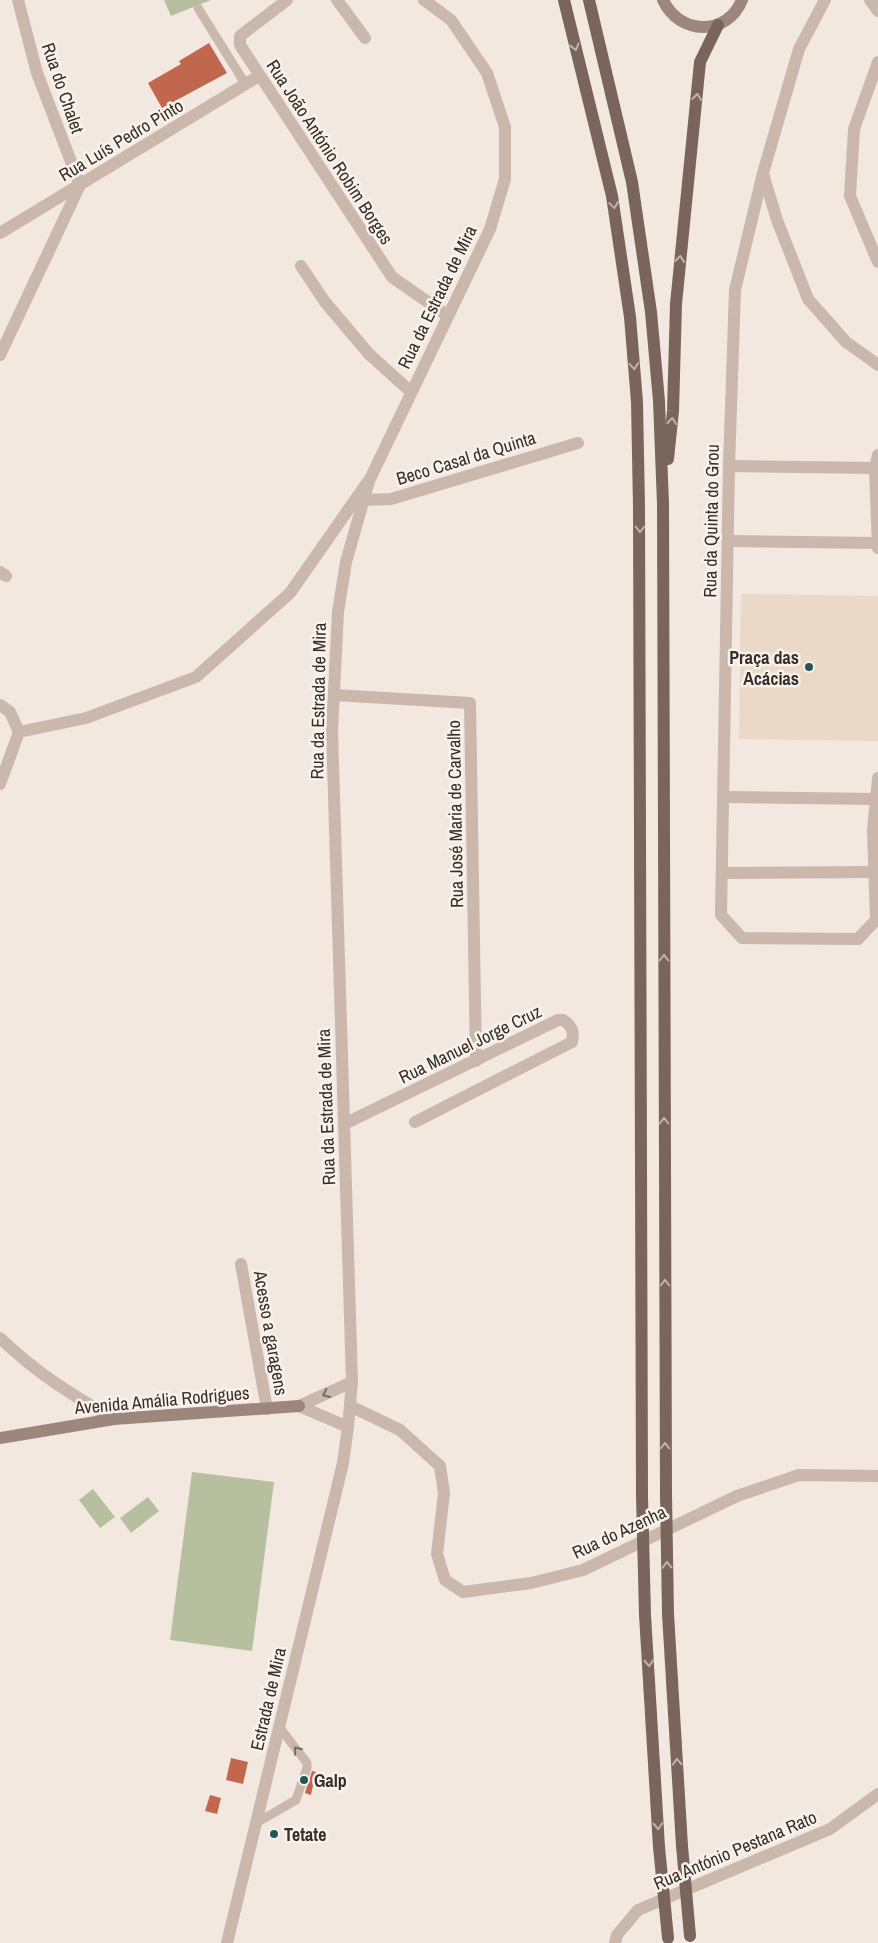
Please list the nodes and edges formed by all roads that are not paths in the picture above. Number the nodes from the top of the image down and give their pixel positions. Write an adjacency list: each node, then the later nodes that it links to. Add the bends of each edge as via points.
1 (18, 0): 19 (street, Rua do Chalet, via 37,74)
2 (287, 0): 16 (street, Rua João António Robim Borges, via 240,36 240,45)
3 (337, 0): 14 (street)
4 (424, 0): 23 (street, Rua da Estrada de Mira, via 451,20 487,73 505,127 505,179 490,229)
5 (564, 0): 63 (main road, one-way to 63, bridge, via 612,196 630,317 637,402 640,507 642,1496 645,1615)
6 (589, 0): 33 (main road, via 632,182 651,312)
7 (663, 0): 13 (main road, via 672,15 686,24 702,28)
8 (742, 0): 13 (main road, via 732,16)
9 (825, 0): 18 (street, Rua da Quinta do Grou, via 799,49)
10 (870, 0): 12 (street)
11 (198, 8): 17 (lane)
12 (878, 11)
13 (718, 25): 33 (main road, one-way to 13, via 673,411 676,304 700,62)
14 (365, 38)
15 (878, 62): 21 (street, via 854,129 850,196)
16 (259, 76): 17 (street, Rua Luís Pedro Pinto); 23 (street, Rua João António Robim Borges, via 392,277)
17 (246, 85): 19 (street, Rua Luís Pedro Pinto)
18 (762, 173): 25 (street, via 808,299 846,342); 29 (street, Rua da Quinta do Grou, via 734,290)
19 (80, 185): 20 (street, Rua Luís Pedro Pinto); 24 (street)
20 (0, 233)
21 (878, 262)
22 (301, 266): 26 (street, via 325,302 369,354)
23 (448, 316): 26 (street, Rua da Estrada de Mira)
24 (0, 355)
25 (878, 365)
26 (411, 392): 31 (street, Rua da Estrada de Mira)
27 (578, 443): 32 (street, Beco Casal da Quinta, via 391,499)
28 (878, 455): 30 (street)
29 (729, 466): 30 (street); 34 (street, Rua da Quinta do Grou)
30 (875, 468): 35 (street)
31 (369, 480): 32 (street, Rua da Estrada de Mira); 38 (street, via 290,593 196,677 86,718)
32 (363, 500): 36 (street, Rua da Estrada de Mira, via 346,562)
33 (663, 504): 64 (main road, one-way to 33, bridge, via 668,1614)
34 (728, 541): 35 (street); 41 (street, Rua da Quinta do Grou)
35 (877, 545)
36 (334, 695): 46 (street, Rua José Maria de Carvalho, via 470,702); 48 (street, Rua da Estrada de Mira, via 332,731)
37 (0, 705): 38 (street, via 10,712)
38 (19, 732): 40 (street)
39 (878, 778): 42 (street, Rua da Quinta do Grou)
40 (0, 784)
41 (723, 797): 42 (street); 45 (street, Rua da Quinta do Grou)
42 (876, 799): 43 (street, Rua da Quinta do Grou)
43 (876, 830): 44 (street, Rua da Quinta do Grou)
44 (874, 872): 45 (street); 45 (street, Rua da Quinta do Grou, via 876,920 858,939 742,938 721,915)
45 (722, 873)
46 (476, 1061): 47 (street, Rua Manuel Jorge Cruz, via 558,1020 569,1024 574,1032 572,1042); 48 (street, Rua Manuel Jorge Cruz)
47 (415, 1122)
48 (344, 1124): 51 (street, Rua da Estrada de Mira)
49 (241, 1264): 54 (street, Acesso a garagens)
50 (0, 1338): 55 (street, via 25,1362 64,1390)
51 (352, 1382): 52 (street, Avenida Amália Rodrigues, one-way to 52); 53 (street, Rua da Estrada de Mira)
52 (299, 1406): 54 (main road, Avenida Amália Rodrigues); 56 (street, Avenida Amália Rodrigues)
53 (350, 1406): 56 (street, Rua da Estrada de Mira); 59 (street, Rua do Azenha, via 400,1430 440,1466 444,1493 437,1554 445,1580 463,1592 531,1583 583,1570 737,1496 798,1475)
54 (267, 1408): 55 (main road, Avenida Amália Rodrigues)
55 (114, 1419): 57 (main road, Avenida Amália Rodrigues)
56 (348, 1427): 58 (street, Rua da Estrada de Mira)
57 (0, 1438)
58 (342, 1463): 60 (street, Estrada de Mira)
59 (878, 1476)
60 (280, 1728): 62 (street, Estrada de Mira); 62 (lane, one-way to 60, via 296,1800 307,1768 307,1763)
61 (878, 1794): 66 (street, Rua António Pestana Rato, via 830,1829 638,1910 617,1935)
62 (256, 1823): 65 (street, Estrada de Mira)
63 (668, 1940)
64 (690, 1940)
65 (227, 1943)
66 (615, 1943)

